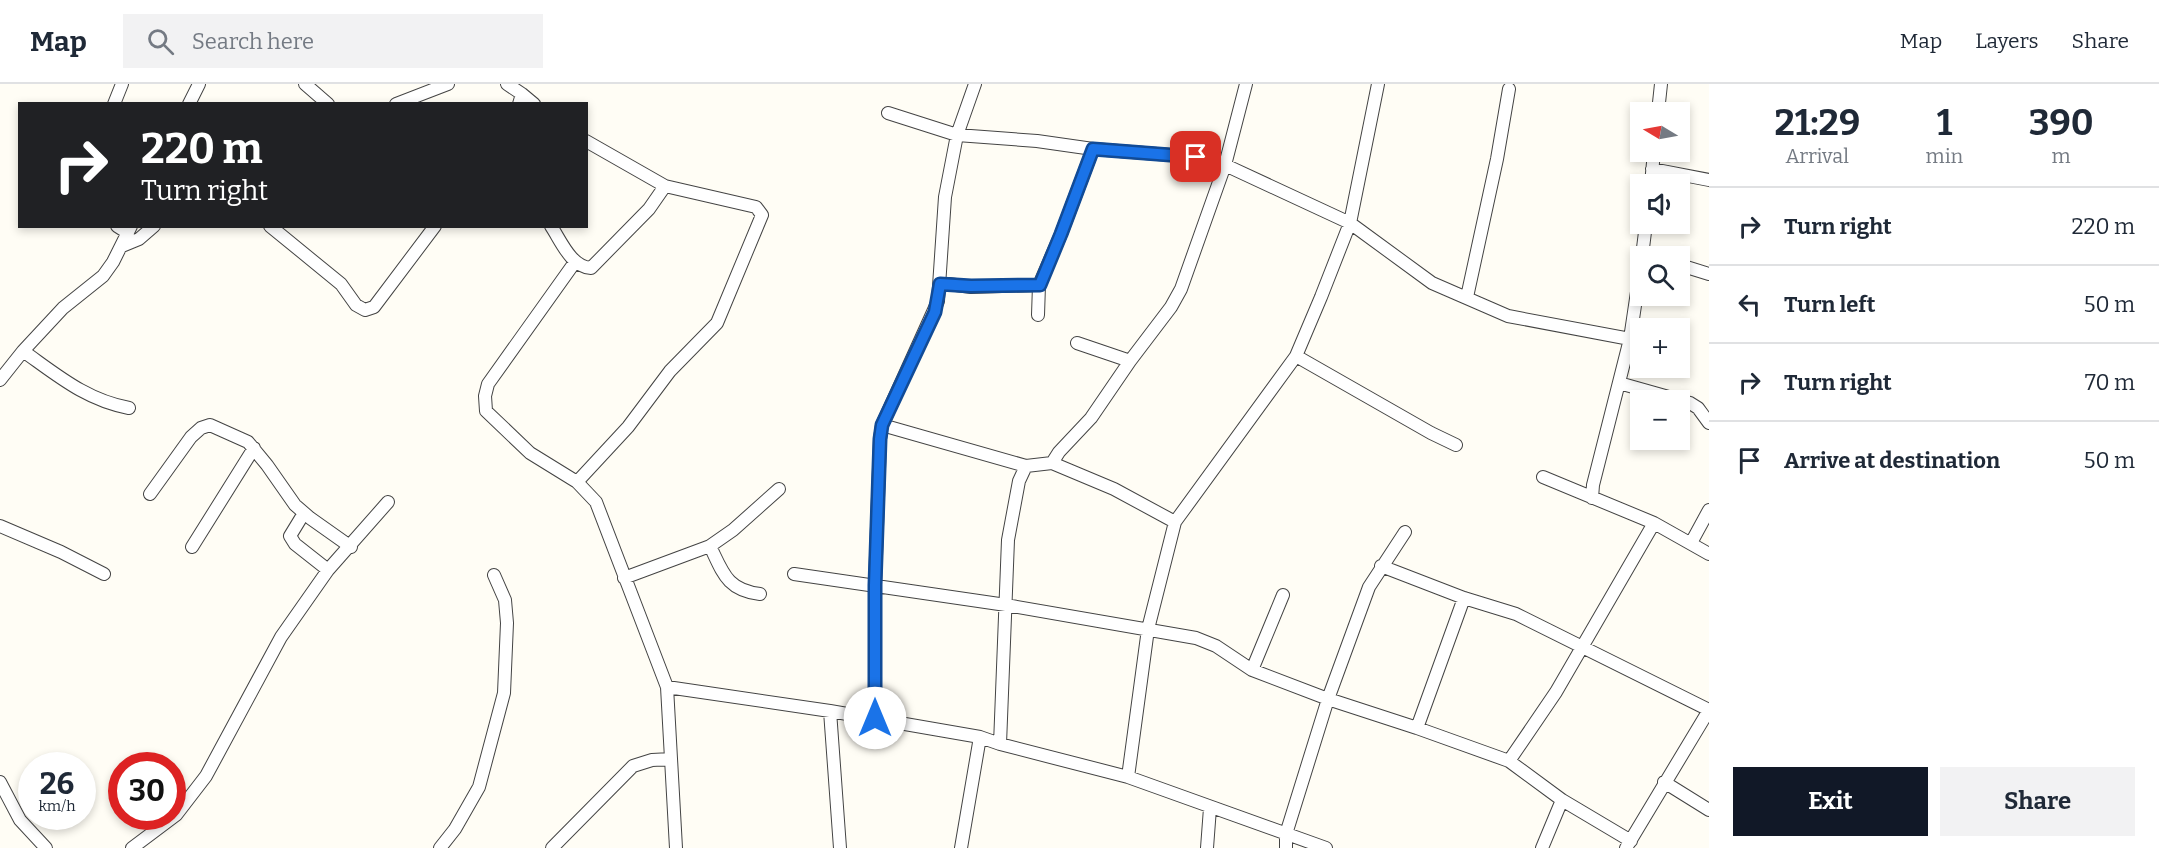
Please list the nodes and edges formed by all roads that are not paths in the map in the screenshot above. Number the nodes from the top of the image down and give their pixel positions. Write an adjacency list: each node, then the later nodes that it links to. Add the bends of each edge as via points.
1 (122, 84): 12 (street)
2 (199, 84): 13 (street)
3 (305, 84): 14 (street)
4 (447, 84): 15 (street)
5 (507, 84): 11 (street)
6 (975, 84): 18 (street)
7 (1246, 84): 22 (street)
8 (1378, 84): 27 (street)
9 (1657, 85): 16 (street)
10 (1509, 89): 39 (street)
11 (520, 99)
12 (115, 102)
13 (190, 102)
14 (326, 102)
15 (401, 102)
16 (1658, 102)
17 (888, 113): 18 (street)
18 (957, 135): 20 (street); 37 (street, via 945,197)
19 (588, 142): 26 (street)
20 (1093, 149): 22 (street, via 1196,157); 38 (street)
21 (1653, 162): 23 (street)
22 (1225, 165): 27 (street); 45 (street, via 1181,289)
23 (1652, 169): 24 (street); 25 (street)
24 (1652, 174)
25 (1709, 180)
26 (665, 186): 34 (street, via 649,210 591,268); 56 (street, via 756,207 762,214 760,221 717,323 670,371 628,427)
27 (1350, 223): 39 (street, via 1432,283); 44 (street)
28 (125, 228): 33 (street)
29 (152, 228): 33 (street)
30 (272, 228): 31 (street, via 341,284 356,305 365,310 374,307)
31 (433, 228)
32 (551, 228): 34 (street)
33 (122, 246): 43 (street, via 102,276 63,308)
34 (575, 262): 56 (street, via 488,384 485,396 486,411 509,435)
35 (1690, 268): 36 (street)
36 (1709, 274)
37 (940, 284): 38 (street); 50 (street, via 935,312)
38 (1040, 285): 40 (street)
39 (1467, 297): 41 (street, via 1508,316)
40 (1038, 315)
41 (1630, 339): 47 (street)
42 (1077, 343): 45 (street)
43 (23, 351): 46 (street); 48 (street, via 89,396)
44 (1296, 356): 51 (street); 63 (street)
45 (1130, 361): 53 (street, via 1091,418)
46 (0, 380)
47 (1619, 383): 49 (street, via 1690,403); 59 (street)
48 (129, 408)
49 (1709, 423)
50 (882, 425): 54 (street); 78 (street)
51 (1456, 445)
52 (254, 448): 58 (street, via 210,425 201,428); 62 (street); 69 (street)
53 (1052, 463): 54 (street); 63 (street, via 1114,489)
54 (1026, 466): 82 (street, via 1019,481 1008,540)
55 (1543, 477): 59 (street)
56 (577, 482): 77 (street, via 596,502)
57 (779, 489): 68 (street)
58 (150, 494)
59 (1592, 498): 64 (street)
60 (388, 502): 70 (street)
61 (1709, 510): 67 (street)
62 (304, 513): 70 (street); 73 (street, via 290,536)
63 (1175, 522): 83 (street)
64 (1654, 522): 67 (street); 84 (street)
65 (0, 526): 74 (street)
66 (1405, 532): 72 (street)
67 (1691, 543): 71 (street)
68 (710, 546): 77 (street); 79 (street, via 726,580 739,589)
69 (192, 547)
70 (351, 547): 73 (street)
71 (1709, 554)
72 (1381, 566): 81 (street); 87 (street, via 1369,587)
73 (328, 570): 105 (street, via 281,637 206,776 176,815)
74 (104, 574)
75 (794, 574): 78 (street)
76 (494, 575): 106 (street, via 504,600 507,623 504,693 479,787)
77 (624, 578): 86 (street)
78 (875, 585): 82 (street); 90 (street)
79 (760, 594)
80 (1283, 595): 85 (street)
81 (1464, 598): 84 (street, via 1516,614); 91 (street)
82 (1006, 605): 83 (street); 93 (street)
83 (1148, 629): 85 (street, via 1216,645); 96 (street)
84 (1582, 648): 88 (street); 95 (street)
85 (1252, 670): 87 (street)
86 (667, 687): 89 (street); 94 (street)
87 (1328, 699): 91 (street); 102 (street)
88 (1709, 710): 98 (street)
89 (830, 711): 90 (street); 109 (street)
90 (875, 718): 92 (street)
91 (1417, 728): 95 (street)
92 (980, 737): 93 (street); 110 (street)
93 (1000, 744): 96 (street)
94 (671, 759): 107 (street, via 633,766); 108 (street)
95 (1509, 761): 99 (street)
96 (1128, 777): 100 (street)
97 (0, 782): 104 (street, via 20,820)
98 (1664, 782): 101 (street); 103 (street)
99 (1562, 800): 103 (street); 114 (street)
100 (1210, 808): 102 (street); 111 (street)
101 (1709, 810)
102 (1286, 834): 112 (street); 113 (street)
103 (1629, 844)
104 (46, 848)
105 (132, 848)
106 (440, 848)
107 (552, 848)
108 (676, 848)
109 (840, 848)
110 (961, 848)
111 (1207, 848)
112 (1286, 848)
113 (1326, 848)
114 (1542, 848)

